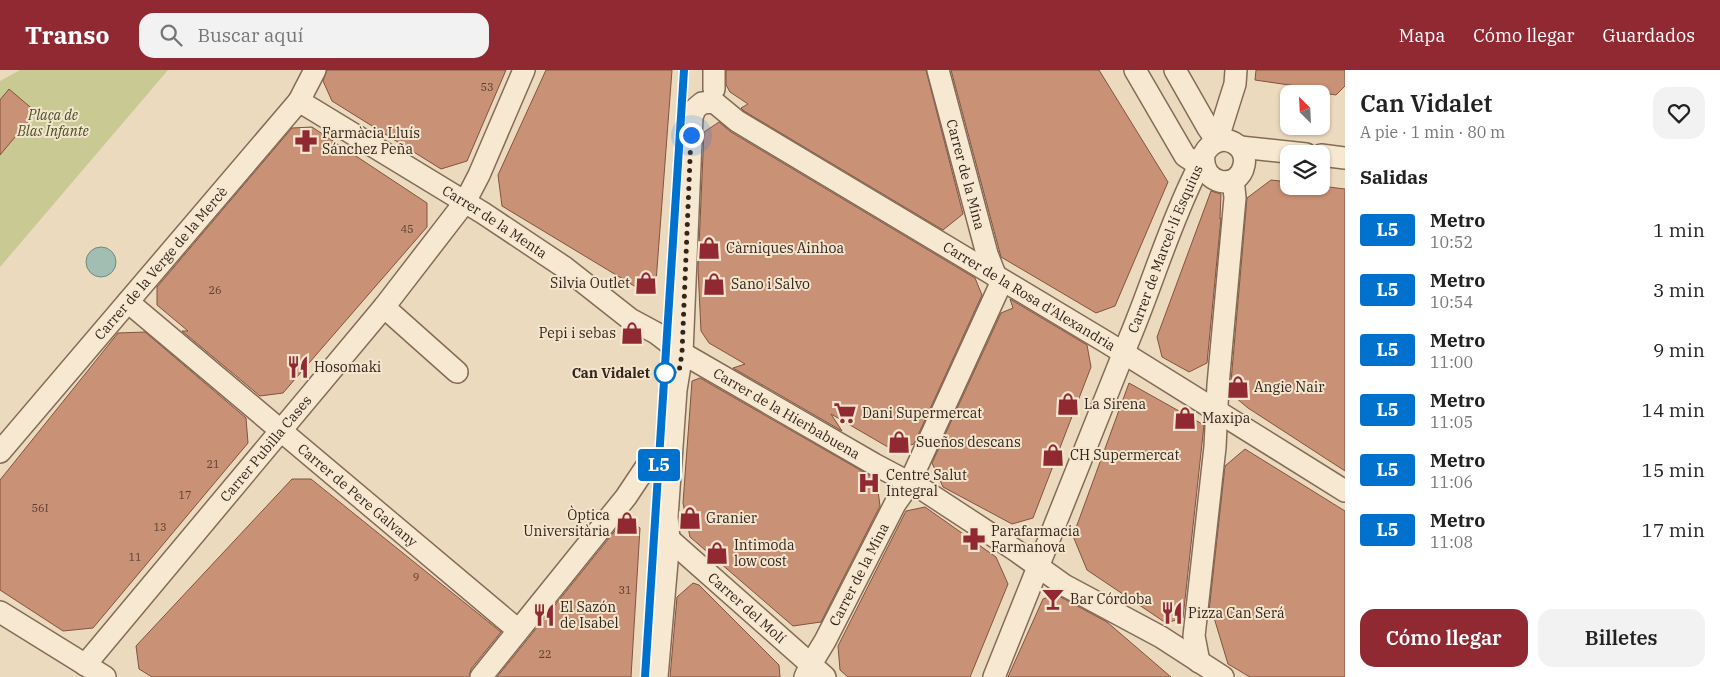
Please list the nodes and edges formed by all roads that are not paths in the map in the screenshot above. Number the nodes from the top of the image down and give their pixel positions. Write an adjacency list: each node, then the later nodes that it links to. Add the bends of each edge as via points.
1 (315, 70): 8 (street, Carrer de la Verge de la Mercè)
2 (524, 70): 15 (street, Carrer Pubilla Cases, via 480,175)
3 (938, 70): 16 (street, Carrer de la Mina, via 987,254)
4 (1134, 70): 12 (street, via 1185,156)
5 (1175, 70): 12 (street, via 1208,128)
6 (1236, 70): 12 (street, Carrer de Marcel·lí Esquius, via 1235,84)
7 (714, 87): 16 (street, Carrer de la Rosa d'Alexandria, via 737,120); 19 (street, via 692,117)
8 (299, 101): 15 (street, Carrer de la Menta); 17 (street, Carrer de la Verge de la Mercè)
9 (1240, 147): 10 (street); 12 (street, via 1225,140); 14 (street, via 1244,153 1244,167)
10 (1280, 151)
11 (1330, 157): 13 (street)
12 (1206, 158): 14 (street, via 1209,176 1216,181); 20 (street, Carrer de Marcel·lí Esquius, via 1188,189)
13 (1345, 158)
14 (1231, 181): 22 (street, via 1235,198)
15 (465, 202): 18 (street, Carrer Pubilla Cases); 19 (street, Carrer de la Menta, via 564,267 630,319 656,333)
16 (999, 279): 20 (street, Carrer de la Rosa d'Alexandria); 26 (street, Carrer de la Mina)
17 (128, 302): 23 (street, Carrer de Pere Galvany); 24 (street, Carrer de la Verge de la Mercè)
18 (384, 308): 21 (street); 23 (street, Carrer Pubilla Cases)
19 (682, 353): 26 (street, Carrer de la Hierbabuena); 28 (street, via 676,390 667,517)
20 (1124, 353): 22 (street, Carrer de la Rosa d'Alexandria); 29 (street, Carrer de Marcel·lí Esquius)
21 (457, 372)
22 (1217, 411): 27 (street, Carrer de la Rosa d'Alexandria); 33 (street, via 1194,636)
23 (280, 430): 31 (street, Carrer de Pere Galvany); 32 (street, Carrer Pubilla Cases)
24 (0, 452)
25 (650, 461): 31 (street, via 626,497)
26 (909, 484): 29 (street, Carrer de la Hierbabuena, via 925,491); 34 (street, Carrer de la Mina, via 895,504 826,641)
27 (1345, 491)
28 (669, 538): 34 (street, Carrer del Molí); 37 (street)
29 (1039, 567): 33 (street, Carrer de la Hierbabuena, via 1064,585 1161,637); 38 (street, Carrer de Marcel·lí Esquius)
30 (0, 612): 32 (street)
31 (518, 630): 36 (street)
32 (85, 665): 35 (street)
33 (1197, 672): 39 (street, Carrer de la Hierbabuena)
34 (814, 673)
35 (105, 677)
36 (481, 677)
37 (657, 677)
38 (994, 677)
39 (1223, 677)

